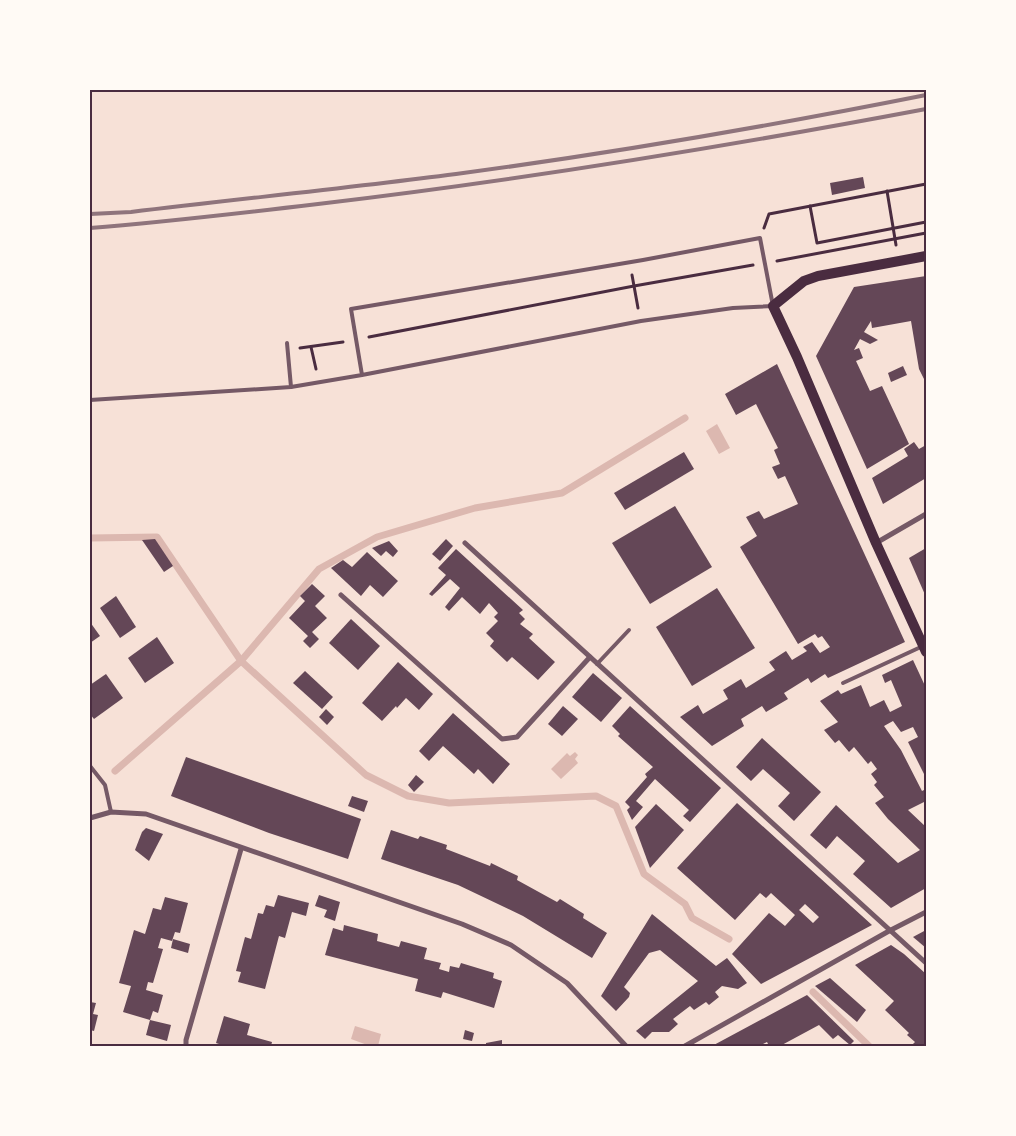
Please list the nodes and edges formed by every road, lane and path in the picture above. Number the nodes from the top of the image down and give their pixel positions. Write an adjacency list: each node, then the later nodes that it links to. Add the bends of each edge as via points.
1 (926, 184): 2 (path)
2 (887, 191): 3 (path); 5 (path)
3 (810, 206): 5 (path, via 817,243); 7 (path, via 769,214)
4 (926, 222): 5 (path)
5 (894, 228): 8 (path)
6 (926, 233): 8 (path)
7 (760, 238): 11 (lane); 12 (lane)
8 (895, 238): 10 (path); 12 (path)
9 (926, 256): 10 (main road)
10 (899, 260): 14 (main road, via 804,281)
11 (629, 262): 13 (path); 16 (lane, via 350,309)
12 (765, 263): 13 (path); 14 (lane)
13 (634, 286): 15 (path); 16 (path)
14 (773, 306): 15 (lane, via 733,308); 26 (main road)
15 (641, 321): 20 (lane)
16 (356, 340): 18 (path); 20 (lane)
17 (287, 342): 19 (lane)
18 (312, 347): 19 (path); 21 (path)
19 (288, 350): 22 (lane)
20 (362, 375): 21 (lane)
21 (318, 382): 22 (lane)
22 (291, 387): 23 (lane)
23 (90, 400)
24 (926, 514): 26 (street)
25 (465, 543): 30 (street)
26 (876, 543): 29 (main road)
27 (341, 595): 30 (street, via 502,739 517,737)
28 (629, 630): 31 (lane)
29 (925, 649): 32 (lane)
30 (590, 657): 31 (street)
31 (597, 664): 38 (street)
32 (842, 683)
33 (90, 766): 34 (lane, via 105,785)
34 (110, 812): 35 (street); 36 (street, via 146,814)
35 (90, 818)
36 (241, 848): 40 (street); 41 (street, via 462,924 511,945 567,983)
37 (926, 912): 38 (street)
38 (889, 931): 39 (street); 42 (street)
39 (926, 963)
40 (186, 1046)
41 (626, 1046)
42 (685, 1046)

